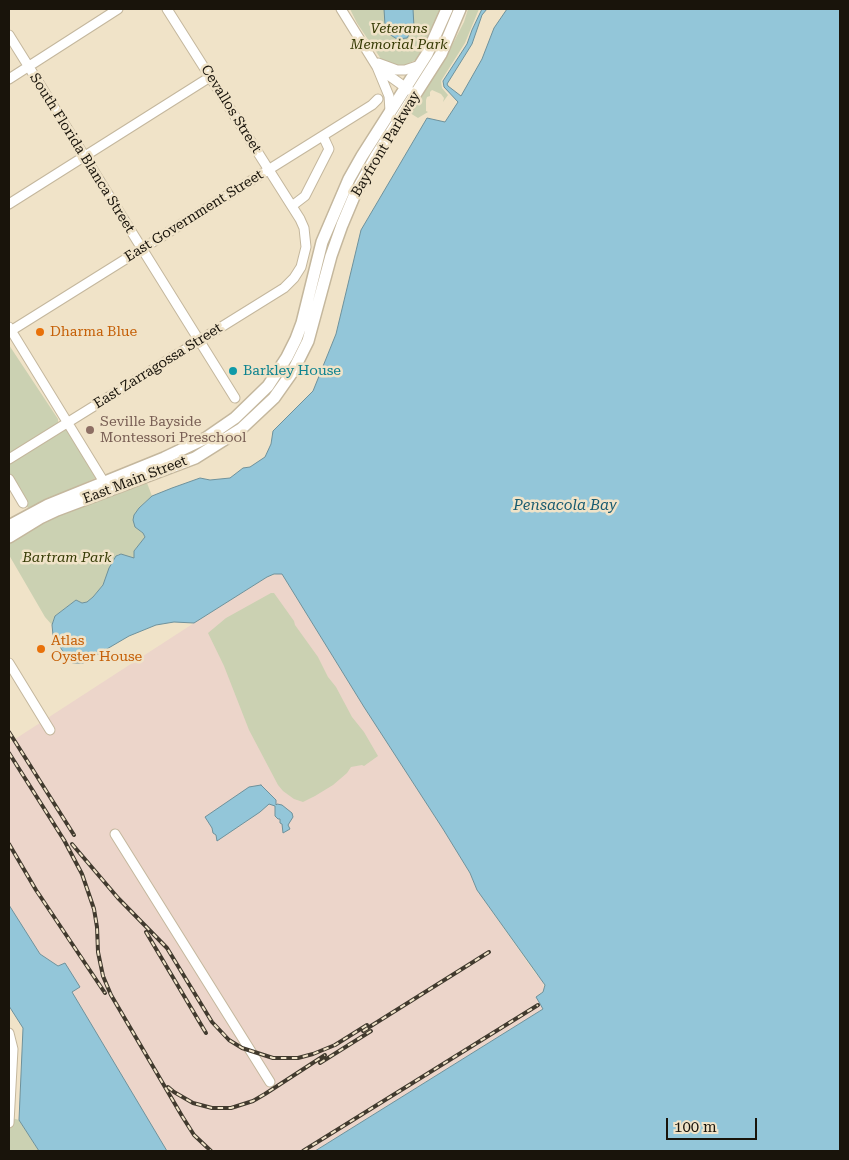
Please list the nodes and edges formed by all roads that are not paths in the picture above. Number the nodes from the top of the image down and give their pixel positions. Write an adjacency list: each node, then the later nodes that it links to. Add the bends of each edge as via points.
1 (118, 9): 9 (street)
2 (167, 9): 11 (street, Cevallos Street)
3 (341, 9): 7 (street)
4 (447, 9): 8 (main road, Bayfront Parkway)
5 (460, 9): 13 (main road, Bayfront Parkway, via 443,49)
6 (9, 35): 9 (street, South Florida Blanca Street)
7 (370, 54): 8 (street, via 390,69 405,70); 10 (street)
8 (420, 64): 13 (main road, Bayfront Parkway)
9 (29, 66): 12 (street); 17 (street, South Florida Blanca Street)
10 (377, 67): 13 (street); 15 (street, via 389,96)
11 (210, 76): 17 (street); 18 (street, Cevallos Street)
12 (9, 79)
13 (411, 91): 15 (main road, Bayfront Parkway); 27 (main road, Bayfront Parkway, via 346,214 312,331 299,361 281,390)
14 (378, 99): 16 (street, East Government Street)
15 (390, 111): 26 (main road, Bayfront Parkway, via 349,179 329,224 302,323 290,351 268,386)
16 (323, 136): 18 (street, East Government Street); 20 (street, via 328,152 305,196)
17 (85, 157): 19 (street); 21 (street, South Florida Blanca Street)
18 (269, 169): 20 (street, Cevallos Street); 21 (street, East Government Street)
19 (9, 204)
20 (292, 206): 22 (street, Cevallos Street, via 306,238)
21 (142, 248): 23 (street, East Government Street); 24 (street, South Florida Blanca Street)
22 (301, 267): 24 (street, East Zarragossa Street, via 284,288)
23 (9, 330): 28 (street)
24 (199, 340): 25 (street, South Florida Blanca Street); 28 (street, East Zarragossa Street)
25 (235, 398)
26 (246, 409): 27 (street); 31 (main road, East Main Street, via 191,446)
27 (257, 416): 31 (main road, East Main Street, via 223,441 184,463)
28 (67, 422): 29 (street, East Zarragossa Street); 31 (street)
29 (9, 459)
30 (9, 479): 32 (street)
31 (107, 486): 33 (main road, East Main Street, via 48,504); 34 (main road, East Main Street, via 40,518)
32 (23, 503)
33 (9, 526)
34 (9, 537)
35 (9, 663): 36 (street)
36 (50, 730)
37 (115, 834): 39 (street)
38 (9, 1033): 40 (street, via 13,1049)
39 (270, 1082)
40 (9, 1123)

